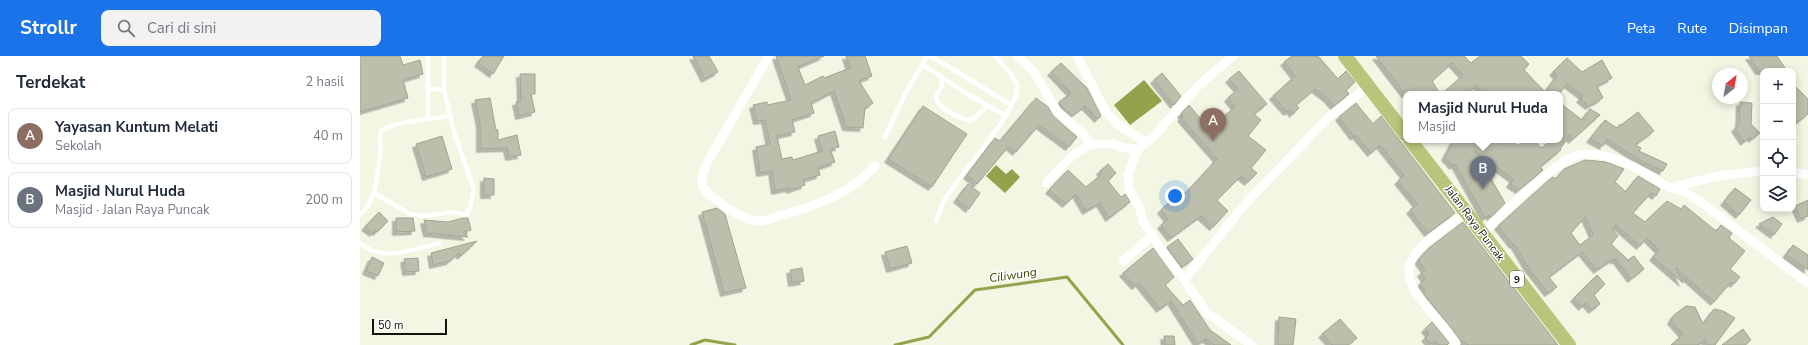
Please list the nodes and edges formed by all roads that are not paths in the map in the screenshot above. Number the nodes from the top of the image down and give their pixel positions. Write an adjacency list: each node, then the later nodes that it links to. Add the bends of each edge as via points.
1 (428, 56): 14 (lane)
2 (444, 56): 15 (lane)
3 (769, 56): 26 (street, via 708,161 701,178 702,187 708,194 737,213 759,221 827,201 862,180)
4 (927, 56): 11 (lane)
5 (931, 56): 16 (lane)
6 (995, 56): 16 (lane, via 1017,85)
7 (1017, 56): 24 (street, via 1034,72 1057,111)
8 (1077, 56): 25 (street, via 1106,112)
9 (1233, 56): 25 (street, via 1198,86)
10 (1346, 56): 13 (highway)
11 (922, 64): 12 (lane); 22 (lane)
12 (940, 77): 17 (lane); 17 (lane, via 942,81 936,97 938,103 964,120 976,118 979,112)
13 (1368, 86): 21 (highway); 41 (street, via 1328,118 1246,202)
14 (427, 88): 15 (lane); 20 (lane)
15 (444, 90): 18 (lane)
16 (1011, 105): 19 (lane)
17 (988, 106): 19 (lane)
18 (450, 116): 20 (lane); 32 (lane, via 474,190 466,215 453,212 426,216 410,214)
19 (1006, 116): 35 (lane, via 944,201)
20 (428, 119): 32 (lane, via 384,129 380,134 381,146)
21 (1403, 131)
22 (885, 137)
23 (1412, 143): 33 (highway, Jalan Raya Puncak / 9)
24 (1091, 144): 25 (street, via 1112,144 1129,149); 30 (street, via 1073,156)
25 (1143, 146): 37 (street, via 1133,160 1128,182 1143,222)
26 (875, 166)
27 (1760, 171): 31 (street, via 1717,176)
28 (1796, 173): 29 (street)
29 (1808, 175)
30 (1046, 183)
31 (1670, 188): 36 (street, via 1617,160 1584,154 1574,156 1529,188); 42 (street, via 1678,189 1698,200)
32 (374, 193): 34 (lane, via 364,212)
33 (1466, 212): 36 (highway, Jalan Raya Puncak / 9); 44 (street, via 1421,248 1411,261 1410,270 1412,287 1419,299 1456,343)
34 (360, 214)
35 (936, 221)
36 (1482, 234): 45 (highway, Jalan Raya Puncak / 9)
37 (1153, 236): 40 (street); 41 (street)
38 (360, 243): 39 (lane, via 364,247 394,254)
39 (438, 243)
40 (1123, 262)
41 (1184, 280): 43 (street, via 1207,313)
42 (1808, 283)
43 (1252, 345)
44 (1455, 345)
45 (1569, 345)

